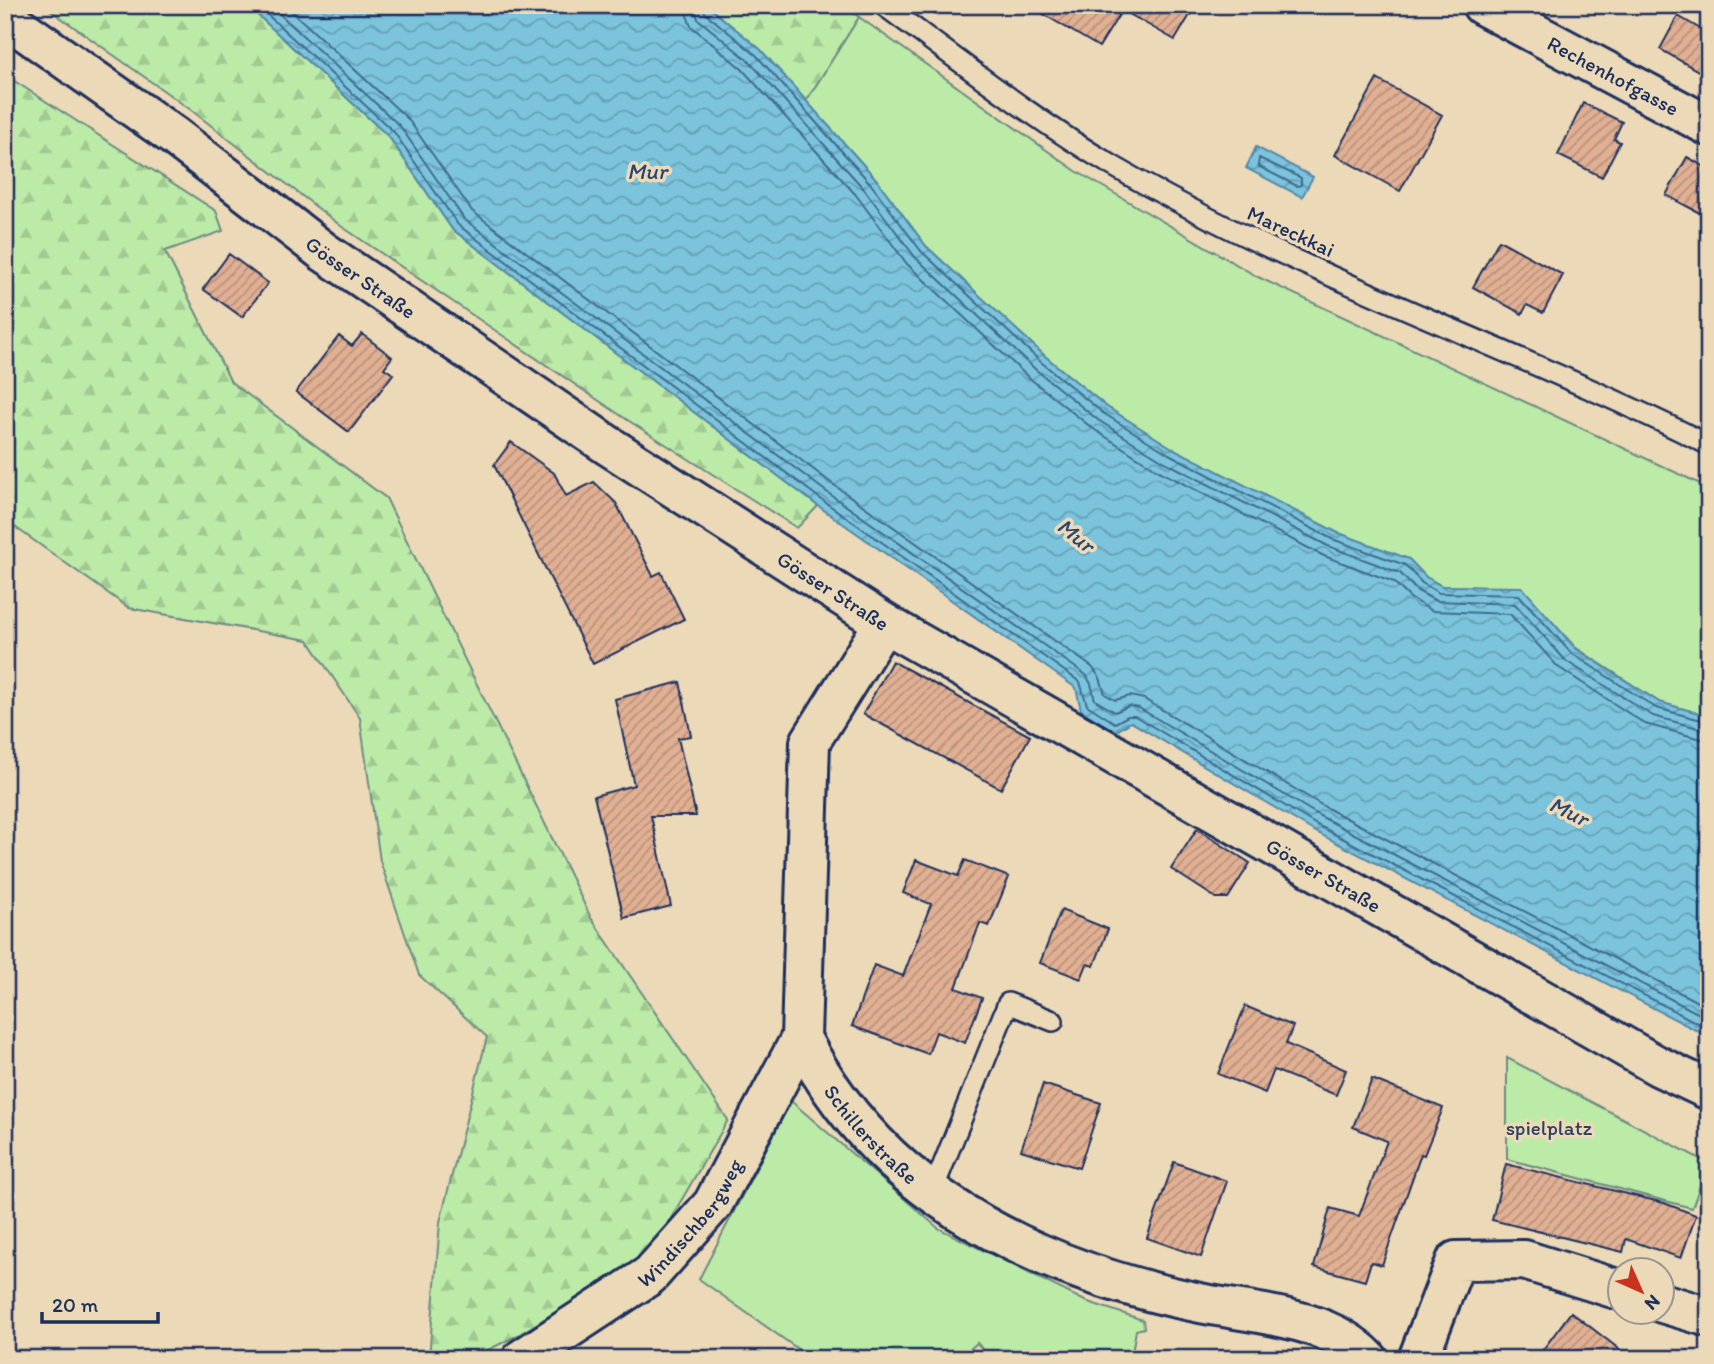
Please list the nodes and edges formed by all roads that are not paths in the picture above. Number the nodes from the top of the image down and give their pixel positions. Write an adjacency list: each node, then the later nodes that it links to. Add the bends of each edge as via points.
1 (883, 5): 5 (lane, Mareckkai, via 1114,166 1276,251 1611,396)
2 (1482, 5): 4 (street, Rechenhofgasse)
3 (5, 17): 6 (street, Gösser Straße, via 174,136 324,252 609,446)
4 (1709, 126)
5 (1709, 445)
6 (884, 622): 8 (street, Schillerstraße, via 810,742); 9 (street, Gösser Straße, via 1647,1059)
7 (1053, 1021): 10 (lane, via 1008,1003)
8 (801, 1038): 10 (street, Schillerstraße, via 821,1079 868,1137); 14 (street, Windischbergweg, via 712,1204 650,1275)
9 (1709, 1090)
10 (931, 1195): 15 (street, Schillerstraße, via 974,1222 1066,1265 1150,1293 1316,1326 1355,1346)
11 (1606, 1286): 16 (street, via 1524,1260 1456,1261)
12 (1676, 1307): 13 (street)
13 (1709, 1317)
14 (522, 1359)
15 (1368, 1359)
16 (1418, 1359)

